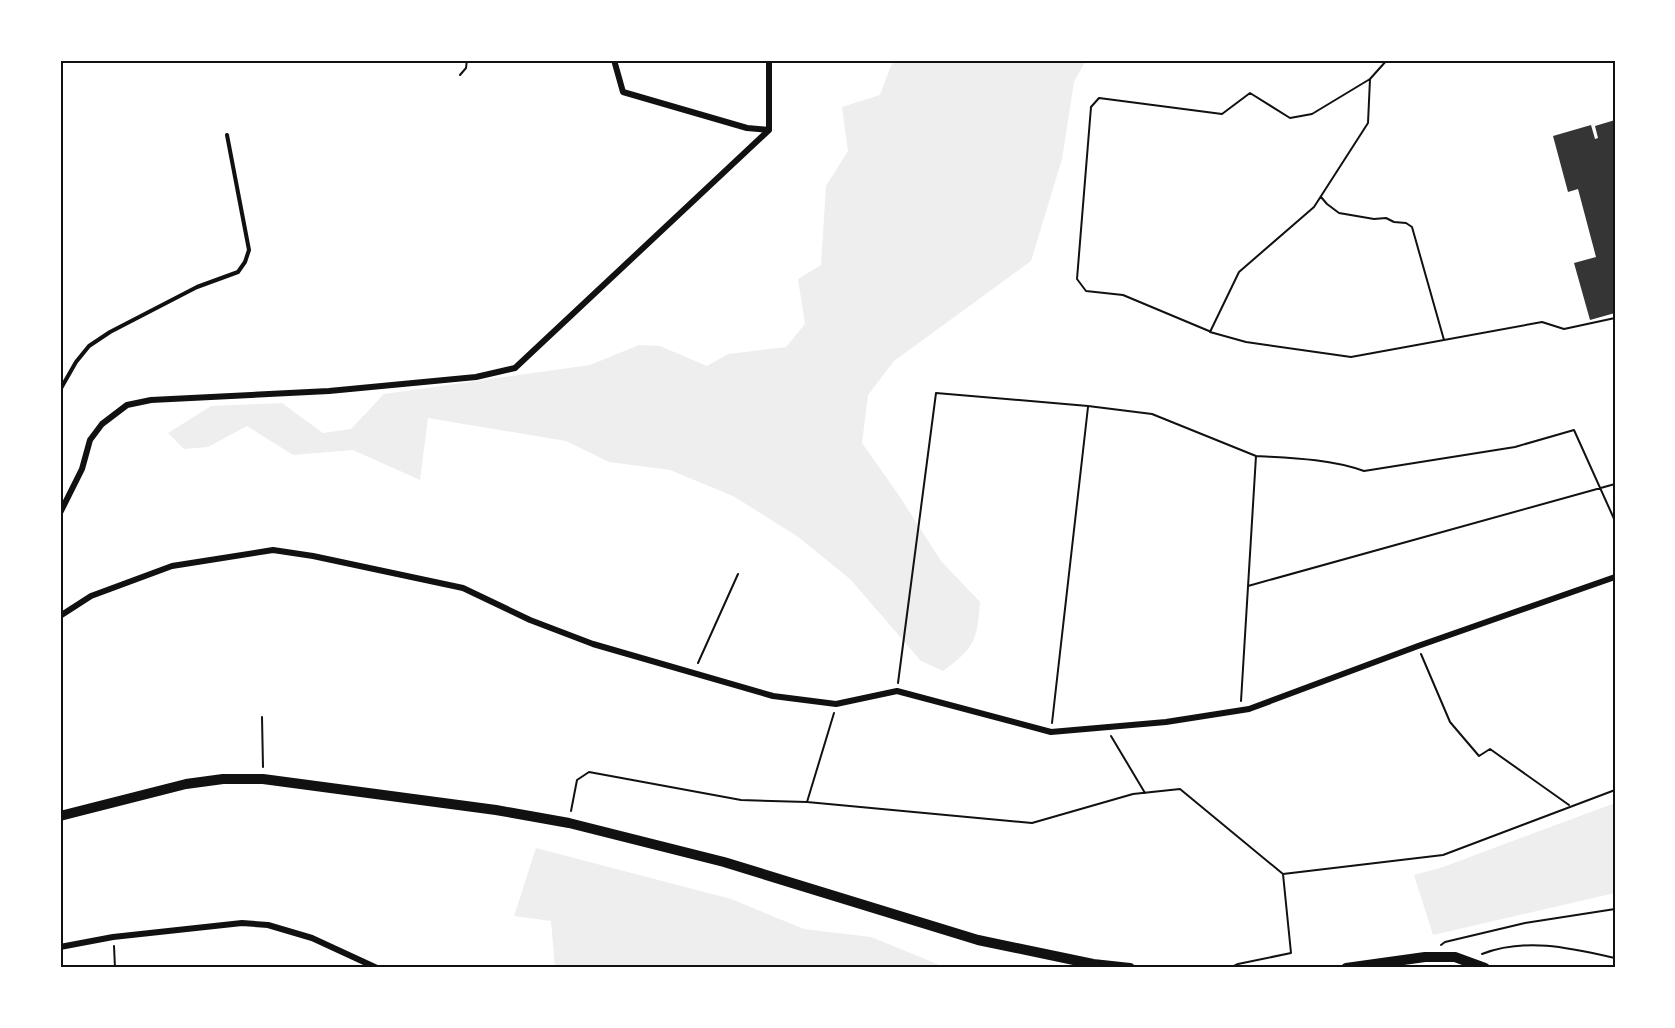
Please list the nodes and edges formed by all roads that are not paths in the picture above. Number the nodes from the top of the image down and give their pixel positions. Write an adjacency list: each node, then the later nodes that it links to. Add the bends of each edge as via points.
1 (614, 60): 3 (street, via 623,92 747,128)
2 (769, 60): 3 (street)
3 (769, 130): 6 (street, via 515,368 476,377 329,391 151,400 128,405 102,424 90,440 82,469)
4 (226, 135): 5 (lane, via 249,250 245,262 238,272 197,286 89,346)
5 (60, 390)
6 (60, 513)
7 (1615, 577): 8 (street, via 1240,712 1051,732 897,691 836,704 773,696 593,644 463,588 273,550 172,566 91,596)
8 (60, 616)
9 (60, 816): 12 (street, via 186,784 222,779 263,779 496,810 569,823 724,862 978,940)
10 (60, 947): 11 (street, via 242,923 268,925 312,938)
11 (376, 968)
12 (1130, 968)
13 (1346, 968): 14 (street, via 1425,957 1455,957)
14 (1485, 968)

